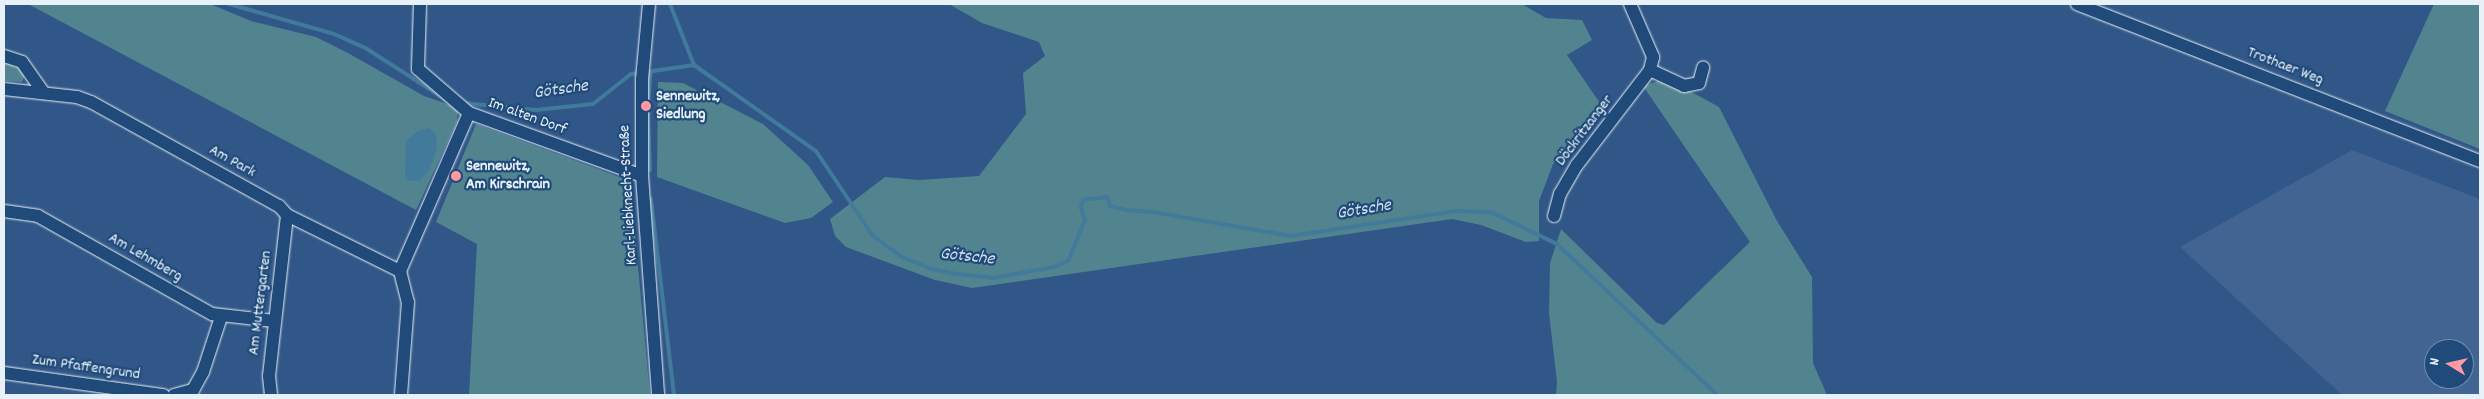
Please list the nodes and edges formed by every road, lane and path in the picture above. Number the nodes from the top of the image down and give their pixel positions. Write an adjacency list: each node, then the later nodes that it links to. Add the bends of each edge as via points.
1 (420, 4): 10 (street, Im alten Dorf, via 418,69)
2 (649, 4): 12 (street, Karl-Liebknecht-Straße, via 642,80)
3 (1630, 4): 7 (street, via 1653,57)
4 (2077, 4): 11 (street, Trothaer Weg)
5 (4, 56): 9 (street, via 22,62)
6 (1703, 68): 7 (street, via 1700,83 1684,86)
7 (1650, 70): 15 (street, Döckritzanger, via 1576,166 1560,194)
8 (4, 89): 9 (street, Am Park)
9 (43, 92): 14 (street, Am Park, via 91,102 279,206)
10 (469, 113): 12 (street, Im alten Dorf); 16 (street)
11 (2480, 161)
12 (642, 176): 24 (street, Karl-Liebknecht-Straße)
13 (4, 211): 17 (street, Am Lehmberg, via 38,216)
14 (287, 215): 16 (street, Am Park); 18 (street, Am Muttergarten)
15 (1554, 216)
16 (400, 271): 23 (street, via 408,302)
17 (221, 317): 18 (street, Am Lehmberg); 21 (street, via 203,372 193,390)
18 (275, 322): 22 (street, Am Muttergarten, via 269,376)
19 (4, 373): 20 (street, Zum Pfaffengrund)
20 (163, 395)
21 (174, 395)
22 (271, 395)
23 (401, 395)
24 (658, 395)

